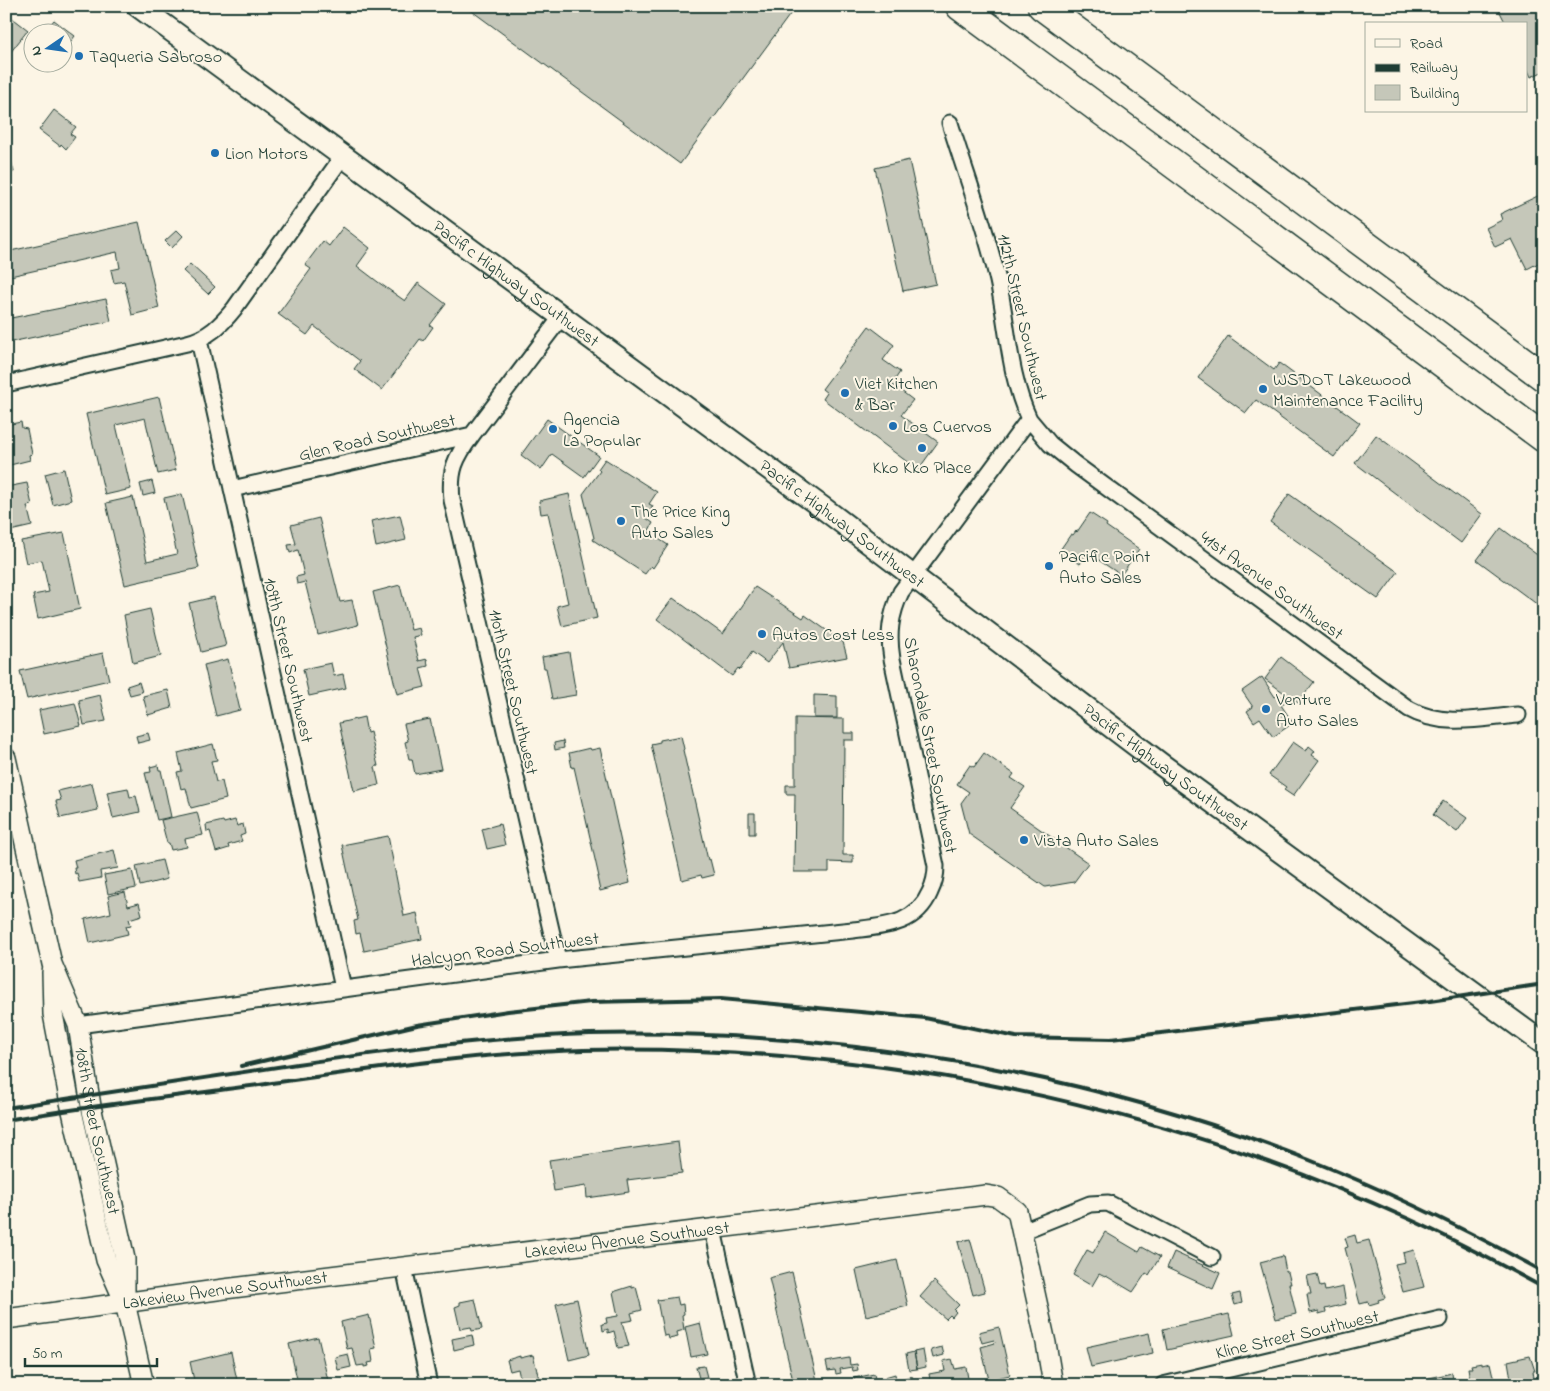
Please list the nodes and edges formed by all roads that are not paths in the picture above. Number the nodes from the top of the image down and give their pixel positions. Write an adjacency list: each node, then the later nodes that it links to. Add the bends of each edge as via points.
1 (138, 6): 5 (main road, Pacific Highway Southwest)
2 (960, 6): 12 (highway)
3 (1042, 6): 8 (highway)
4 (950, 123): 10 (street, 112th Street Southwest, via 996,274 1017,384)
5 (343, 156): 6 (main road, Pacific Highway Southwest); 7 (street, via 230,314)
6 (562, 316): 11 (street, Glen Road Southwest); 14 (main road, Pacific Highway Southwest)
7 (199, 340): 9 (street); 13 (street, 109th Street Southwest)
8 (1544, 377)
9 (6, 384)
10 (1029, 419): 14 (street, 112th Street Southwest); 15 (street, 41st Avenue Southwest, via 1050,444 1076,465 1410,709 1428,717 1454,720)
11 (472, 435): 13 (street, Glen Road Southwest); 18 (street, 110th Street Southwest, via 452,468 452,500)
12 (1544, 438)
13 (232, 489): 20 (street, 109th Street Southwest)
14 (914, 576): 17 (street, Sharondale Street Southwest, via 901,592 893,610 890,639 893,667 936,862); 22 (main road, Pacific Highway Southwest, via 1162,765)
15 (1518, 715)
16 (6, 758): 19 (street, 108th Street Southwest)
17 (928, 897): 18 (street, Halcyon Road Southwest, via 912,915 871,928)
18 (558, 960): 20 (street, Halcyon Road Southwest)
19 (52, 964): 21 (street, 108th Street Southwest); 27 (street, 108th Street Southwest, via 53,1014 70,1098 106,1260)
20 (343, 988): 21 (street, Halcyon Road Southwest)
21 (78, 1024): 27 (street, 108th Street Southwest, via 91,1106 125,1259)
22 (1544, 1044)
23 (713, 1230): 24 (street, Lakeview Avenue Southwest, via 986,1196 998,1197 1017,1211); 26 (street, Lakeview Avenue Southwest); 32 (street)
24 (1023, 1231): 25 (street, via 1090,1204 1108,1203); 33 (street, Lakeview Avenue Southwest)
25 (1212, 1257)
26 (404, 1267): 27 (street, Lakeview Avenue Southwest); 31 (street)
27 (125, 1303): 28 (street, Lakeview Avenue Southwest); 30 (street, 108th Street Southwest)
28 (6, 1319)
29 (1440, 1319): 34 (street, Kline Street Southwest)
30 (144, 1385)
31 (429, 1385)
32 (748, 1385)
33 (1053, 1385)
34 (1163, 1385)

